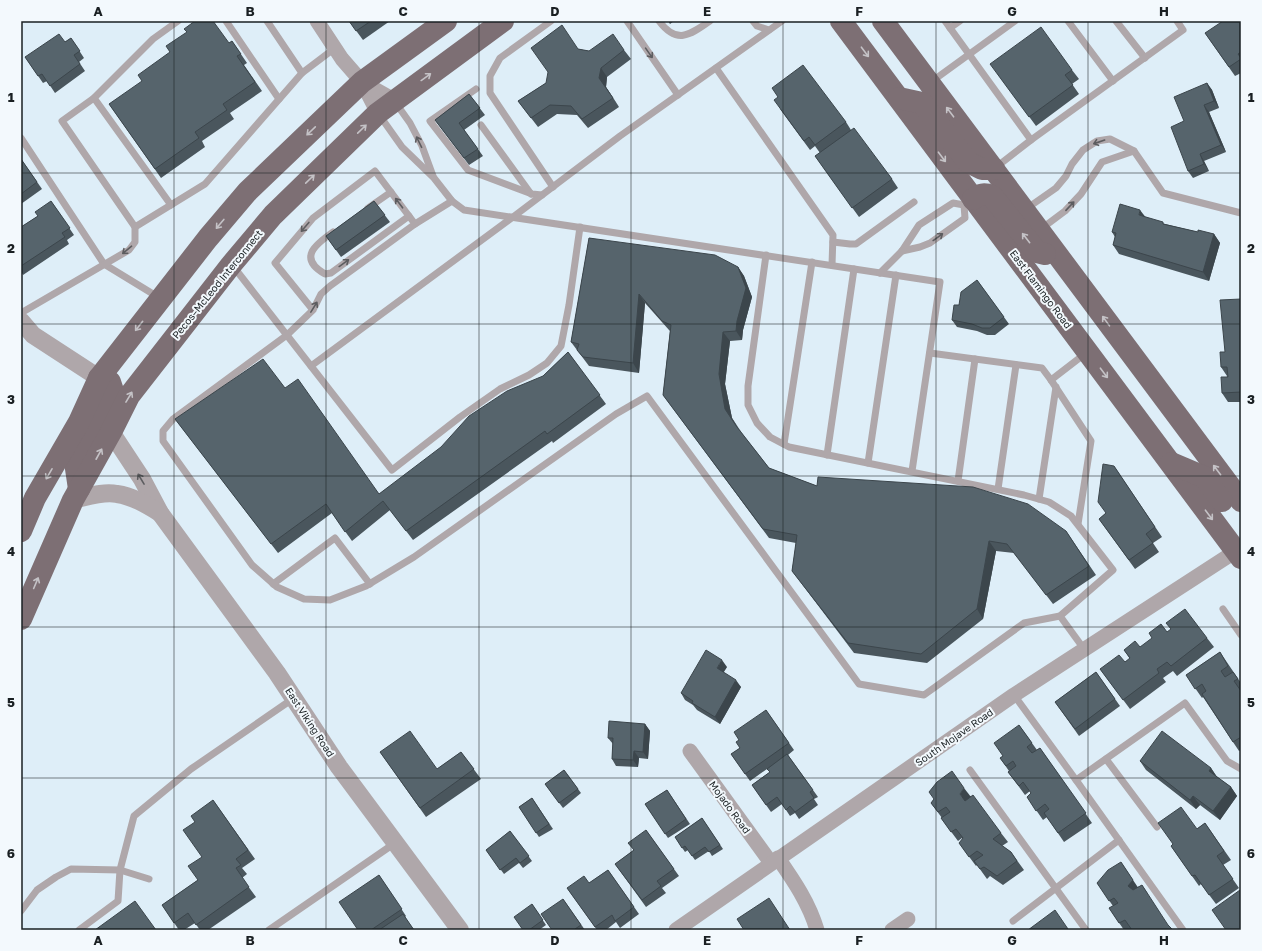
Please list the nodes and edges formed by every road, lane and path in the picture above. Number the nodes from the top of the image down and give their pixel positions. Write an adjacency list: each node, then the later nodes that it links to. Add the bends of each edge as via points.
1 (178, 21): 33 (lane, via 153,39)
2 (226, 21): 35 (lane)
3 (267, 21): 27 (lane)
4 (317, 21): 23 (street)
5 (503, 21): 36 (main road, Pecos–McLeod Interconnect, one-way to 5)
6 (551, 21): 43 (lane, via 500,58 490,76 490,93)
7 (627, 21): 32 (lane, one-way to 32)
8 (659, 21): 9 (lane, via 670,33 677,36 685,36)
9 (710, 21)
10 (753, 21): 22 (lane, via 757,26)
11 (782, 21): 22 (lane)
12 (841, 21): 34 (main road, East Flamingo Road, one-way to 34)
13 (884, 21): 30 (main road)
14 (945, 21): 21 (lane)
15 (960, 21): 21 (lane)
16 (1015, 21): 24 (lane)
17 (1068, 21): 28 (lane)
18 (1116, 21): 25 (lane)
19 (1177, 21): 25 (lane, via 1183,30)
20 (440, 23): 29 (main road)
21 (950, 28): 24 (lane)
22 (769, 30): 26 (lane)
23 (335, 48): 27 (lane); 29 (street)
24 (969, 54): 30 (lane); 39 (lane)
25 (1145, 58): 28 (lane)
26 (716, 68): 32 (lane); 61 (lane, via 833,235)
27 (302, 73): 35 (lane)
28 (1113, 81): 39 (lane)
29 (362, 82): 36 (street); 36 (street); 72 (main road, one-way to 72, via 248,191)
30 (929, 84): 41 (main road, one-way to 30)
31 (476, 89): 45 (lane, via 430,121 468,170)
32 (678, 95): 43 (lane)
33 (94, 98): 50 (lane); 58 (lane, via 62,120)
34 (899, 98): 41 (main road, via 922,103 968,162 982,169); 49 (main road, East Flamingo Road, one-way to 49)
35 (279, 99): 50 (lane, via 205,184)
36 (386, 107): 42 (lane, via 402,147); 42 (lane, one-way to 36, via 410,123); 67 (main road, Pecos–McLeod Interconnect, one-way to 36, via 273,215)
37 (480, 125): 45 (lane)
38 (21, 138): 66 (lane)
39 (1031, 140): 41 (lane)
40 (1134, 151): 51 (lane, one-way to 51, via 1110,139 1096,141 1083,150 1056,188); 53 (lane, via 1163,193); 60 (lane, one-way to 40, via 1065,211 1081,194 1102,162)
41 (994, 169): 51 (main road)
42 (434, 178): 47 (lane)
43 (553, 187): 46 (lane)
44 (391, 192): 52 (lane); 54 (lane, one-way to 44); 73 (lane, one-way to 73, via 375,171 313,218 275,263)
45 (532, 194): 46 (lane)
46 (542, 195): 55 (lane)
47 (452, 201): 55 (lane, via 464,210); 56 (lane)
48 (914, 202): 61 (lane, via 856,244)
49 (969, 202): 62 (lane, via 953,203 920,225); 62 (lane, one-way to 49, via 930,243 965,218); 64 (main road, one-way to 49, via 1037,252 992,196 980,194); 76 (main road, East Flamingo Road)
50 (171, 205): 58 (lane)
51 (1025, 210): 60 (main road)
52 (360, 213)
53 (1241, 214)
54 (409, 216): 56 (lane); 57 (lane, one-way to 54, via 313,249 312,261 325,274 331,273)
55 (513, 217): 59 (lane); 80 (lane)
56 (415, 224): 73 (lane, one-way to 56, via 321,294 330,286)
57 (342, 226)
58 (135, 227): 66 (lane, one-way to 66, via 135,242 129,250)
59 (580, 227): 63 (lane); 80 (lane, via 561,346 547,363 500,389 460,416 392,470)
60 (1039, 230): 64 (main road)
61 (833, 242): 68 (lane)
62 (902, 251): 70 (lane)
63 (766, 255): 65 (lane); 85 (lane, via 748,386 748,406 757,423 770,437)
64 (1058, 256): 94 (main road, one-way to 64)
65 (812, 262): 68 (lane); 85 (lane)
66 (104, 264): 72 (lane); 74 (lane)
67 (232, 265): 75 (lane); 84 (main road, Pecos–McLeod Interconnect, one-way to 67, via 129,396)
68 (832, 265): 69 (lane)
69 (854, 269): 70 (lane); 86 (lane)
70 (880, 273): 71 (lane)
71 (896, 275): 77 (lane, via 940,282); 88 (lane)
72 (160, 299): 81 (main road, one-way to 81)
73 (313, 310): 75 (lane)
74 (21, 320): 81 (street, via 33,334)
75 (287, 335): 80 (lane); 99 (lane, via 173,419 163,431 163,441 247,559)
76 (1088, 352): 82 (lane); 87 (main road, East Flamingo Road, one-way to 87)
77 (930, 353): 78 (lane); 89 (lane)
78 (975, 359): 79 (lane); 90 (lane)
79 (1016, 365): 82 (lane, via 1042,368); 91 (lane)
80 (311, 366)
81 (99, 378): 92 (main road, via 110,382 113,391 75,462); 97 (main road, one-way to 97, via 79,422 35,498)
82 (1051, 380): 83 (lane)
83 (1056, 387): 93 (lane); 96 (lane, via 1091,441)
84 (111, 432): 92 (main road, Pecos–McLeod Interconnect, one-way to 84); 95 (street, East Viking Road, one-way to 84, via 142,479)
85 (784, 444): 86 (lane)
86 (827, 455): 88 (lane)
87 (1170, 462): 94 (main road, via 1204,477 1232,510); 98 (main road, East Flamingo Road, one-way to 98)
88 (868, 463): 89 (lane)
89 (912, 471): 90 (lane)
90 (958, 481): 91 (lane)
91 (998, 489): 93 (lane)
92 (76, 494): 95 (street, East Viking Road, via 116,493 135,499); 103 (main road, Pecos–McLeod Interconnect, one-way to 92)
93 (1039, 499): 96 (lane, via 1049,502 1071,516)
94 (1240, 500)
95 (160, 513): 107 (street, East Viking Road)
96 (1078, 524): 102 (lane, via 1113,570)
97 (21, 531)
98 (1239, 554): 105 (street, South Mojave Road)
99 (273, 584): 100 (lane, via 304,599 330,600); 100 (lane, via 335,538)
100 (370, 584): 102 (lane, via 616,414 647,396 859,684 924,695 1024,623)
101 (1222, 609): 104 (lane)
102 (1060, 616): 105 (lane)
103 (21, 619)
104 (1241, 635)
105 (1084, 649): 106 (street, South Mojave Road)
106 (1014, 695): 112 (lane); 116 (street, South Mojave Road)
107 (294, 698): 115 (street, East Viking Road, via 339,767); 117 (lane, via 191,769 134,816)
108 (690, 751): 116 (street, Mojado Road)
109 (1106, 759): 110 (lane, via 1185,703 1227,761); 112 (lane); 113 (lane)
110 (1241, 769)
111 (970, 770): 119 (lane)
112 (1076, 780): 114 (lane)
113 (1157, 827)
114 (1119, 840): 119 (lane); 130 (lane)
115 (395, 843): 124 (lane); 125 (street, East Viking Road)
116 (774, 861): 126 (street, South Mojave Road); 127 (street, Mojado Road, via 799,889)
117 (120, 870): 118 (lane); 120 (lane, via 71,869 37,890); 123 (lane, via 118,901)
118 (149, 879)
119 (1056, 888): 122 (lane); 129 (lane)
120 (21, 911)
121 (908, 919): 128 (street)
122 (1014, 921)
123 (79, 930)
124 (269, 930)
125 (460, 930)
126 (676, 930)
127 (817, 930)
128 (892, 930)
129 (1086, 930)
130 (1184, 930)

